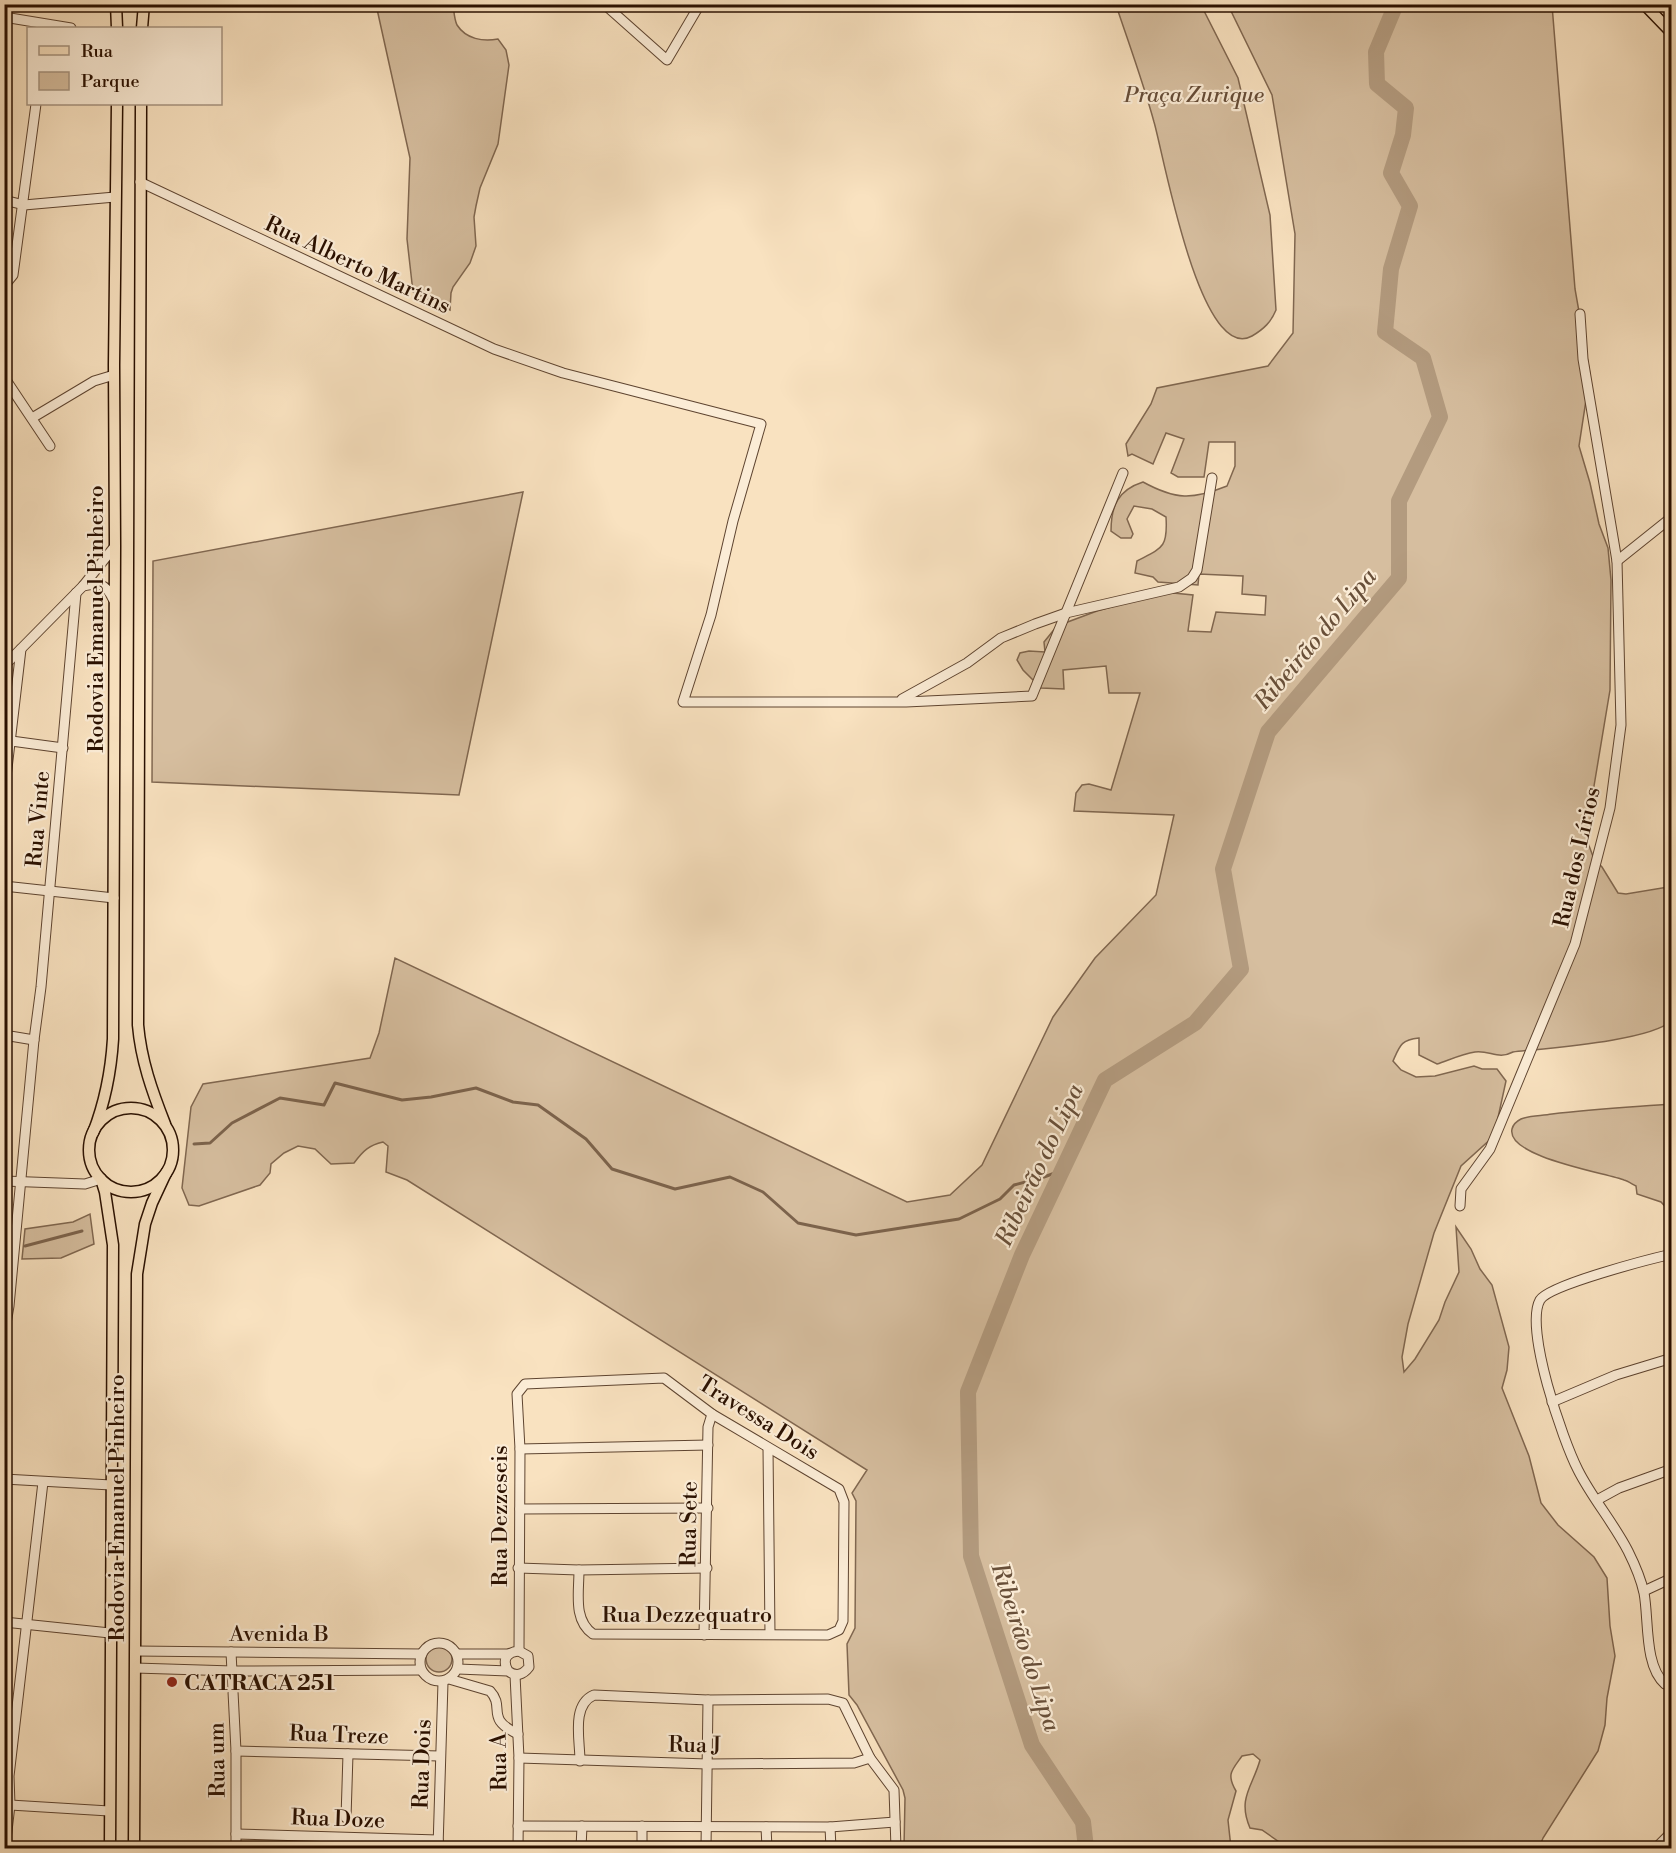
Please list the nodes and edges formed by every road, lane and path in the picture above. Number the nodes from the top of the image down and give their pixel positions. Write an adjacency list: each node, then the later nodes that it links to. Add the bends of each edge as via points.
1 (116, 4): 8 (main road)
2 (144, 4): 9 (main road)
3 (604, 4): 4 (street, via 667,60)
4 (700, 4)
5 (1644, 4): 10 (main road)
6 (4, 17): 7 (street)
7 (46, 26)
8 (117, 27)
9 (142, 27)
10 (1671, 33)
11 (36, 105): 17 (street)
12 (117, 105): 15 (main road, Rodovia Emanuel Pinheiro)
13 (141, 105): 14 (main road, Rodovia Emanuel Pinheiro)
14 (140, 182): 34 (street, Rua Alberto Martins, via 491,347 563,373 761,423 711,615 683,702); 43 (main road, Rodovia Emanuel Pinheiro, via 138,1025 146,1075)
15 (115, 197): 17 (street); 20 (main road, Rodovia Emanuel Pinheiro)
16 (4, 200): 17 (street)
17 (24, 205): 18 (street, via 13,275)
18 (4, 286)
19 (1580, 314): 28 (street, Rua dos Lírios, via 1583,359)
20 (114, 375): 22 (street, via 94,381); 27 (main road, Rodovia Emanuel Pinheiro)
21 (4, 377): 22 (street)
22 (32, 418): 23 (street)
23 (50, 446)
24 (1123, 473): 31 (street)
25 (1212, 478): 31 (street, via 1197,570 1192,578 1179,587)
26 (1671, 517): 28 (street)
27 (115, 546): 29 (street); 30 (main road, Rodovia Emanuel Pinheiro)
28 (1617, 561): 49 (street, Rua dos Lírios, via 1621,725 1608,818 1575,944 1490,1149 1461,1189)
29 (80, 590): 30 (street, via 101,585); 32 (street); 36 (street, Rua Vinte)
30 (113, 599): 40 (main road, Rodovia Emanuel Pinheiro)
31 (1066, 613): 34 (street, via 1001,638 947,675); 34 (street, via 1032,696)
32 (21, 650): 33 (street); 35 (street)
33 (4, 666)
34 (896, 702)
35 (8, 740): 36 (street); 37 (street)
36 (63, 748): 39 (street, Rua Vinte)
37 (4, 794)
38 (4, 886): 39 (street)
39 (50, 891): 40 (street); 42 (street, Rua Vinte)
40 (114, 898): 44 (main road, Rodovia Emanuel Pinheiro, via 111,1063)
41 (4, 1035): 42 (street)
42 (34, 1040): 48 (street, Rua Vinte)
43 (165, 1124): 44 (main road, via 139,1108 124,1108 105,1117); 45 (main road, via 174,1148)
44 (93, 1133): 46 (main road, via 89,1149 92,1165)
45 (166, 1173): 46 (main road, via 152,1186 133,1191 115,1188); 78 (main road, Rodovia Emanuel Pinheiro, via 145,1224 137,1274)
46 (101, 1179): 48 (street, via 84,1184); 62 (main road, Rodovia Emanuel Pinheiro, via 113,1245)
47 (4, 1181): 48 (street)
48 (22, 1182): 51 (street, Rua Vinte)
49 (1460, 1206)
50 (1671, 1254): 54 (street, via 1592,1277 1542,1297 1536,1307 1538,1344)
51 (5, 1329)
52 (1671, 1358): 54 (street, via 1616,1375)
53 (525, 1384): 55 (street, Travessa Dois, via 663,1378); 58 (street, Rua Dezzeseis, via 517,1394)
54 (1552, 1402): 63 (street, via 1578,1471)
55 (712, 1414): 56 (street, Rua Sete); 57 (street, Travessa Dois)
56 (708, 1445): 58 (street); 64 (street, Rua Sete)
57 (768, 1448): 71 (street, Travessa Dois, via 839,1489 844,1503); 75 (street)
58 (520, 1449): 65 (street, Rua Dezzeseis)
59 (1671, 1469): 63 (street)
60 (4, 1479): 61 (street)
61 (43, 1482): 62 (street); 73 (street)
62 (111, 1485): 74 (main road, Rodovia Emanuel Pinheiro)
63 (1597, 1500): 70 (street, via 1629,1553)
64 (708, 1508): 65 (street); 67 (street, Rua Sete)
65 (520, 1509): 66 (street, Rua Dezzeseis)
66 (518, 1568): 68 (street); 77 (street, Rua Dezzeseis)
67 (707, 1568): 68 (street); 76 (street, Rua Sete)
68 (579, 1570): 76 (street, Rua Dezzequatro, via 579,1611 583,1628 593,1635)
69 (1671, 1578): 70 (street)
70 (1644, 1592): 89 (street, via 1652,1664 1665,1684)
71 (843, 1621): 75 (street, Rua Dezzequatro, via 839,1630 828,1635)
72 (4, 1622): 73 (street)
73 (25, 1625): 74 (street); 99 (street)
74 (110, 1633): 101 (main road, Rodovia Emanuel Pinheiro)
75 (770, 1634): 76 (street, Rua Dezzequatro)
76 (704, 1635)
77 (519, 1650): 82 (street); 87 (street, via 528,1656 529,1667 521,1675)
78 (135, 1651): 79 (street, Avenida B); 83 (main road, Rodovia Emanuel Pinheiro)
79 (231, 1652): 80 (street, Avenida B); 86 (street, Rua um)
80 (422, 1654): 81 (street, Avenida B, via 435,1643 444,1643); 84 (street)
81 (457, 1654): 82 (street); 85 (street)
82 (508, 1654): 87 (street, via 505,1665)
83 (135, 1668): 86 (street, Avenida B); 115 (main road, Rodovia Emanuel Pinheiro)
84 (421, 1670): 86 (street, Avenida B); 88 (street, Avenida B, via 430,1679)
85 (458, 1670): 87 (street); 88 (street)
86 (232, 1671): 92 (street, Rua um)
87 (511, 1673): 91 (street, Rua A)
88 (446, 1680): 91 (street, Avenida B, via 490,1690 500,1723); 94 (street, Rua Dois)
89 (1671, 1683)
90 (708, 1700): 96 (street, via 843,1703); 97 (street, via 594,1695 579,1709); 98 (street)
91 (518, 1734): 95 (street, Rua A)
92 (236, 1751): 93 (street, Rua Treze); 111 (street, Rua um)
93 (348, 1754): 94 (street, Rua Treze); 102 (street)
94 (440, 1756): 112 (street, Rua Dois)
95 (519, 1758): 97 (street, Rua J); 104 (street, Rua A)
96 (870, 1758): 98 (street, Rua J, via 854,1763); 103 (street, via 894,1790)
97 (580, 1761): 98 (street, Rua J)
98 (708, 1764): 107 (street)
99 (7, 1776): 100 (street)
100 (10, 1804): 101 (street); 113 (street)
101 (109, 1811): 114 (main road, Rodovia Emanuel Pinheiro)
102 (346, 1818)
103 (895, 1822): 109 (street); 123 (street)
104 (518, 1826): 105 (street); 117 (street, Rua A)
105 (582, 1826): 106 (street); 118 (street)
106 (642, 1826): 107 (street); 119 (street)
107 (706, 1826): 108 (street); 120 (street)
108 (766, 1827): 109 (street); 121 (street)
109 (830, 1827): 122 (street)
110 (1671, 1832): 124 (street)
111 (236, 1834): 112 (street, Rua Doze); 116 (street, Rua um)
112 (438, 1844)
113 (5, 1848)
114 (110, 1848)
115 (134, 1848)
116 (236, 1848)
117 (518, 1848)
118 (581, 1848)
119 (642, 1848)
120 (706, 1848)
121 (767, 1848)
122 (831, 1848)
123 (896, 1848)
124 (1656, 1848)

